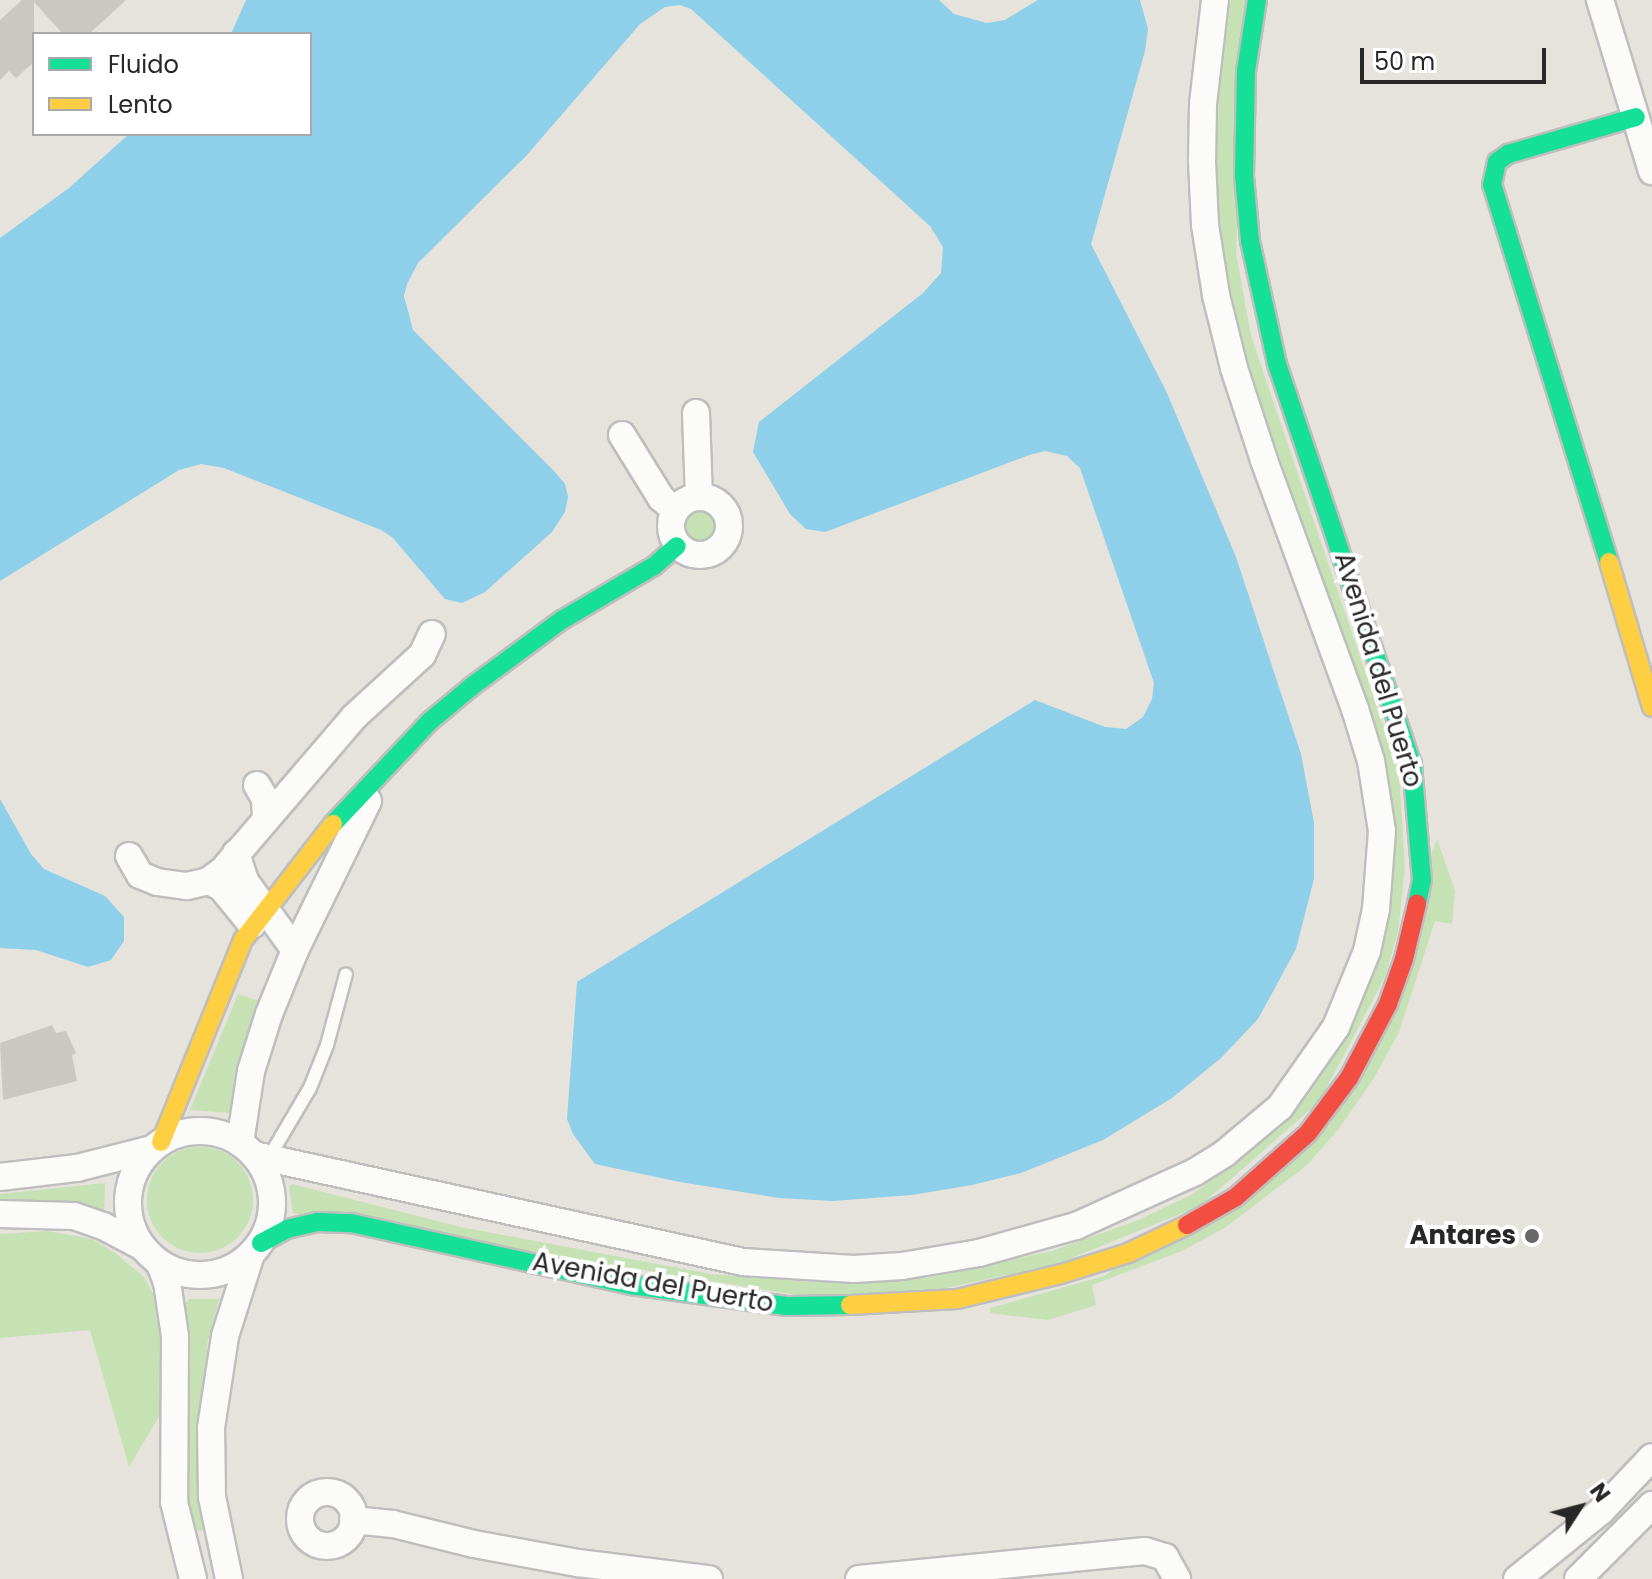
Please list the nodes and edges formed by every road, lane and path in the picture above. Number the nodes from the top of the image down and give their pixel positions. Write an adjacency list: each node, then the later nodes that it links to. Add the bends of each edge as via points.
1 (1215, 0): 23 (street, Avenida del Puerto, via 1202,162 1216,295 1255,434 1355,709 1376,784 1382,831 1367,951 1336,1027 1280,1107 1195,1172 1076,1226 979,1253 854,1269 743,1262)
2 (1257, 0): 26 (street, Avenida del Puerto, via 1246,71 1244,176 1262,305 1277,364 1412,764 1419,823 1419,893 1388,1004 1349,1078 1308,1133 1236,1197 1173,1233 1061,1274 957,1299 836,1307 756,1303 631,1285 351,1223 317,1222 287,1229)
3 (1600, 0): 4 (street)
4 (1636, 117): 5 (street); 12 (street, via 1508,154 1497,162 1492,185)
5 (1652, 171)
6 (696, 413): 8 (street)
7 (622, 435): 9 (street, via 661,498)
8 (699, 497): 9 (street); 10 (street, via 723,509 727,537 705,555)
9 (675, 510): 10 (street, via 670,528)
10 (677, 546): 13 (street, via 493,669 429,722)
11 (432, 634): 15 (street, via 422,655 354,717)
12 (1652, 707)
13 (389, 764): 19 (street); 20 (street, via 354,824)
14 (257, 785): 15 (street)
15 (266, 817): 16 (street)
16 (236, 853): 18 (street); 19 (street)
17 (129, 856): 18 (street, via 140,875 157,882 187,886)
18 (208, 881): 19 (street)
19 (258, 917): 20 (street); 22 (street)
20 (295, 950): 23 (street, via 261,1036)
21 (346, 974): 23 (lane, via 310,1088)
22 (156, 1145): 23 (street, via 180,1133 201,1131 221,1134); 24 (street, via 90,1165); 27 (street, via 138,1165 127,1206 131,1227)
23 (254, 1152): 26 (street, via 272,1198 270,1221)
24 (0, 1177)
25 (0, 1214): 27 (street, via 74,1216 103,1226)
26 (256, 1249): 27 (street, via 217,1274 177,1272); 31 (street, via 225,1336 211,1428)
27 (150, 1255): 32 (street, via 167,1282 175,1336 174,1502)
28 (1652, 1457): 39 (street, via 1601,1511)
29 (1652, 1505): 40 (street)
30 (353, 1520): 33 (street)
31 (218, 1534): 32 (street); 35 (street)
32 (182, 1543): 34 (street)
33 (677, 1578): 36 (street)
34 (193, 1579)
35 (229, 1579)
36 (709, 1579)
37 (859, 1579): 38 (street, via 1145,1551 1165,1557)
38 (1177, 1579)
39 (1517, 1579)
40 (1578, 1579)

